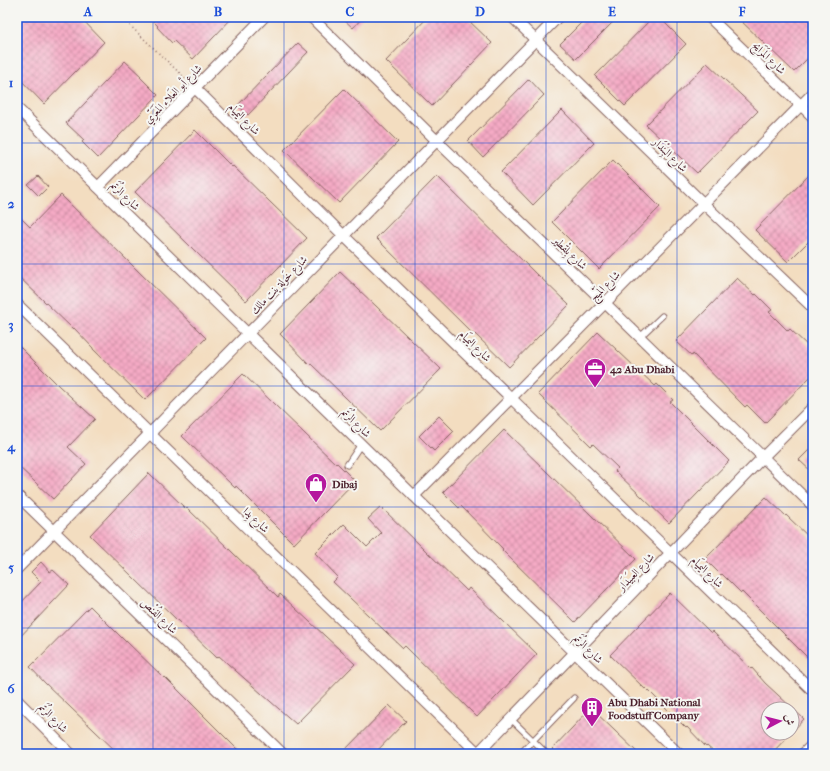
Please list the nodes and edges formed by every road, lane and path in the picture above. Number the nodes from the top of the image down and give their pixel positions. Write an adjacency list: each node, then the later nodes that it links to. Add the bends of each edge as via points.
1 (121, 17): 8 (path)
2 (264, 17): 8 (street, شارع أبو العَلاء المَعَرِّي)
3 (311, 17): 13 (street, شارع بِلقْطير)
4 (512, 17): 7 (street, شارع البِنْدَار)
5 (558, 17): 7 (street, شارع خَولة بنت مالك)
6 (708, 17): 10 (street, شارع المَرَايِح)
7 (536, 40): 13 (street, شارع خَولة بنت مالك); 15 (street, شارع البِنْدَار)
8 (195, 88): 14 (street, شارع أبو العَلاء المَعَرِّي); 16 (street, شارع اليميَام)
9 (813, 93): 10 (street, شارع المَيْج)
10 (801, 105): 12 (street, شارع المَرَايِح); 15 (street, شارع المَيْج)
11 (17, 108): 14 (street, شارع الرُتَم)
12 (813, 117)
13 (437, 141): 16 (street, شارع خَولة بنت مالك); 17 (street, شارع بِلقْطير)
14 (98, 187): 21 (street, شارع الرُتَم)
15 (704, 204): 17 (street, شارع المَيْج); 19 (street, شارع البِنْدَار)
16 (344, 236): 21 (street, شارع خَولة بنت مالك); 23 (street, شارع اليميَام)
17 (605, 303): 22 (street, شارع بِلقْطير); 23 (street, شارع المَيْج)
18 (17, 304): 25 (street, شارع يِدا)
19 (813, 308)
20 (662, 316): 22 (lane)
21 (248, 333): 25 (street, شارع خَولة بنت مالك); 26 (street, شارع الرُتَم)
22 (640, 337): 27 (street, شارع بِلقْطير)
23 (511, 398): 30 (street, شارع المَيْج); 33 (street, شارع اليميَام)
24 (813, 407): 27 (street, شارع العِبَيدَار)
25 (150, 433): 32 (street, شارع خَولة بنت مالك); 42 (street, شارع يِدا)
26 (361, 444): 28 (lane); 30 (street, شارع الرُتَم)
27 (763, 457): 31 (street, شارع بِلقْطير); 33 (street, شارع العِبَيدَار)
28 (347, 466)
29 (17, 495): 32 (street, شارع الفُنْص)
30 (414, 496): 35 (street, شارع الرُتَم)
31 (813, 506)
32 (54, 531): 34 (street, شارع خَولة بنت مالك); 44 (street, شارع الفُنْص)
33 (671, 553): 35 (street, شارع العِبَيدَار); 36 (street, شارع اليميَام)
34 (17, 569)
35 (575, 653): 39 (street, شارع العِبَيدَار); 47 (street, شارع الرُتَم)
36 (813, 691)
37 (574, 698): 40 (lane)
38 (17, 700): 43 (street, شارع الرُتَم)
39 (511, 719): 40 (lane); 42 (street, شارع العِبَيدَار)
40 (533, 741): 45 (lane); 46 (lane)
41 (813, 744): 48 (street)
42 (477, 753)
43 (71, 754)
44 (283, 754)
45 (520, 754)
46 (547, 754)
47 (679, 754)
48 (803, 754)

